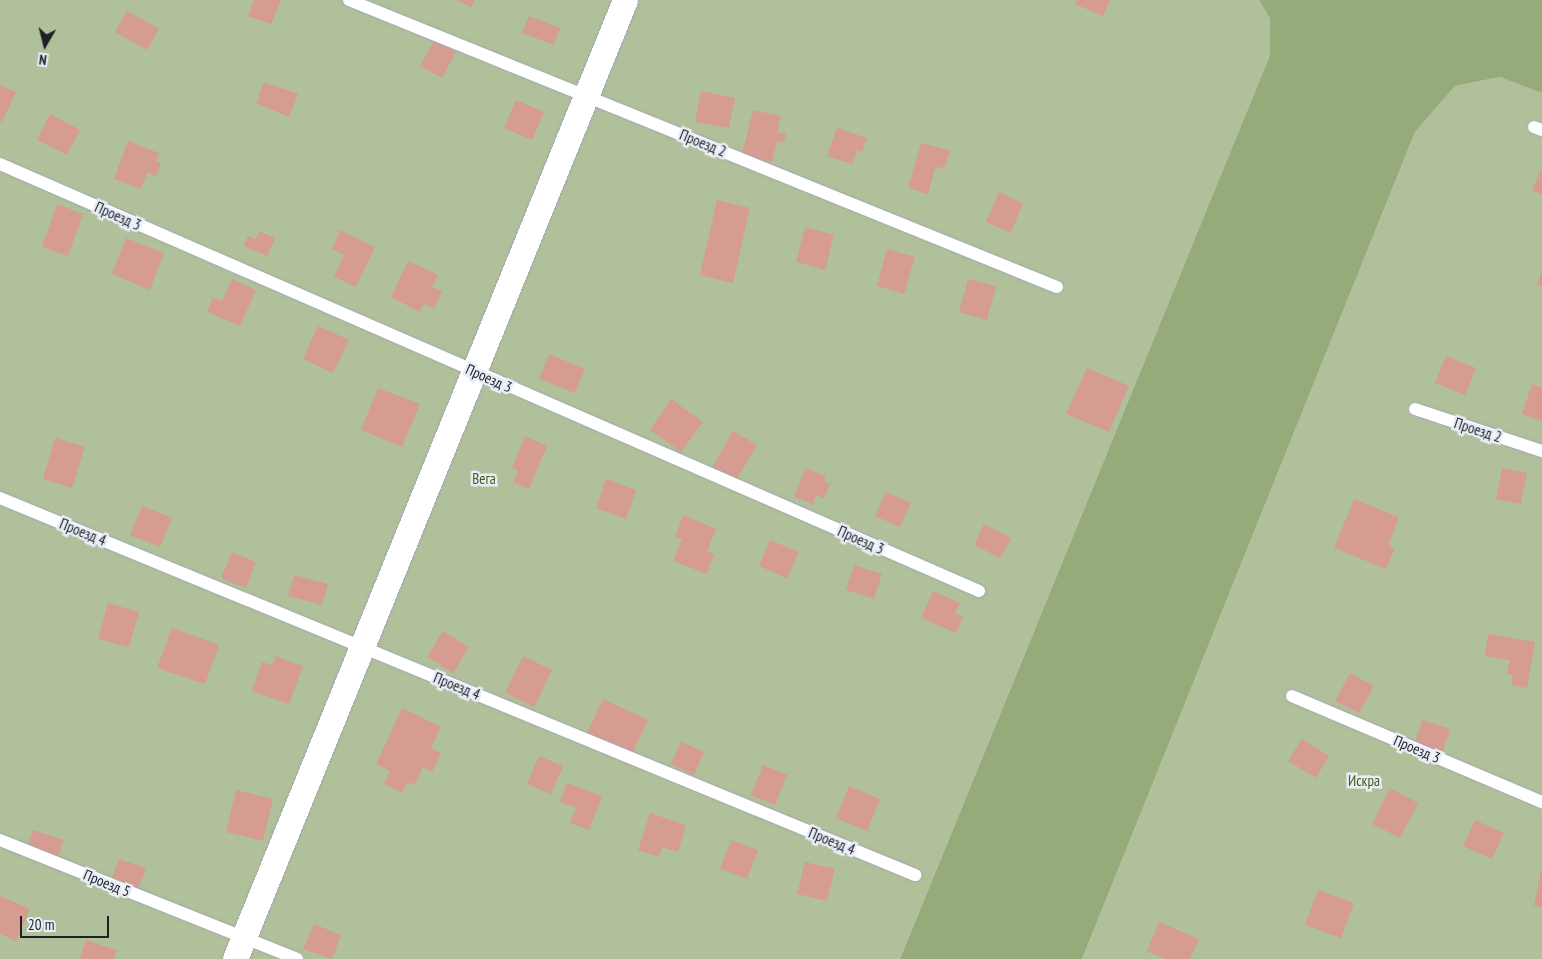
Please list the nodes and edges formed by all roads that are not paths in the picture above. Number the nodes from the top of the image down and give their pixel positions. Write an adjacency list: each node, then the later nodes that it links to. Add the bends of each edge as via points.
1 (348, 0): 3 (lane, Проезд 2)
2 (625, 0): 3 (street)
3 (586, 96): 5 (lane, Проезд 2); 6 (street)
4 (0, 164): 6 (lane, Проезд 3)
5 (1057, 286)
6 (474, 371): 10 (lane, Проезд 3); 11 (street)
7 (1415, 409): 8 (lane, Проезд 2)
8 (1542, 451)
9 (0, 498): 11 (lane, Проезд 4)
10 (979, 591)
11 (362, 647): 15 (lane, Проезд 4); 16 (street)
12 (1292, 696): 13 (lane, Проезд 3)
13 (1542, 802)
14 (0, 840): 16 (lane, Проезд 5)
15 (915, 875)
16 (239, 948): 17 (lane, Проезд 5)
17 (297, 959)

